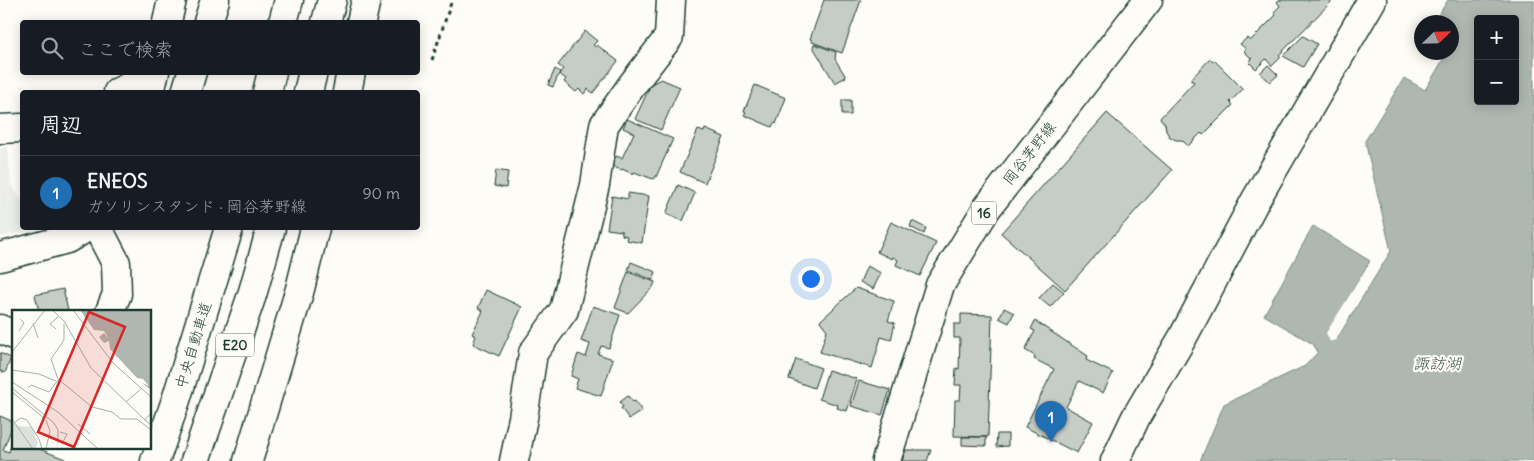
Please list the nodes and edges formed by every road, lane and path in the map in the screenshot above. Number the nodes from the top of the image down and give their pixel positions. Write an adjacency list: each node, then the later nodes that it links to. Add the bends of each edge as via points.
1 (172, 0): 10 (main road)
2 (215, 0): 11 (main road)
3 (289, 0): 12 (main road)
4 (332, 0): 13 (main road)
5 (366, 0): 14 (main road)
6 (452, 0): 15 (path)
7 (671, 0): 41 (main road, via 669,37 604,125 595,185 564,310 533,353)
8 (1148, 0): 42 (main road, 岡谷茅野線 / 16, via 986,208 940,285)
9 (1372, 0): 43 (main road, via 1255,201)
10 (167, 20)
11 (209, 20)
12 (284, 20)
13 (327, 20)
14 (362, 20)
15 (432, 60)
16 (137, 75): 22 (main road, via 129,87)
17 (154, 75): 23 (main road)
18 (191, 75): 24 (main road)
19 (271, 75): 25 (main road)
20 (312, 75): 26 (main road)
21 (350, 75): 27 (main road)
22 (122, 90)
23 (150, 90)
24 (187, 90)
25 (268, 90)
26 (308, 90)
27 (347, 90)
28 (20, 128): 29 (main road)
29 (0, 129)
30 (228, 230): 38 (main road, 中央自動車道 / E20)
31 (270, 230): 39 (main road, E20, via 252,295)
32 (315, 230): 40 (main road)
33 (94, 233): 34 (main road); 35 (main road, via 116,263 117,294)
34 (0, 257)
35 (110, 310)
36 (0, 329): 37 (main road)
37 (12, 334)
38 (155, 461)
39 (195, 461)
40 (248, 461)
41 (514, 461)
42 (886, 461)
43 (1115, 461)

